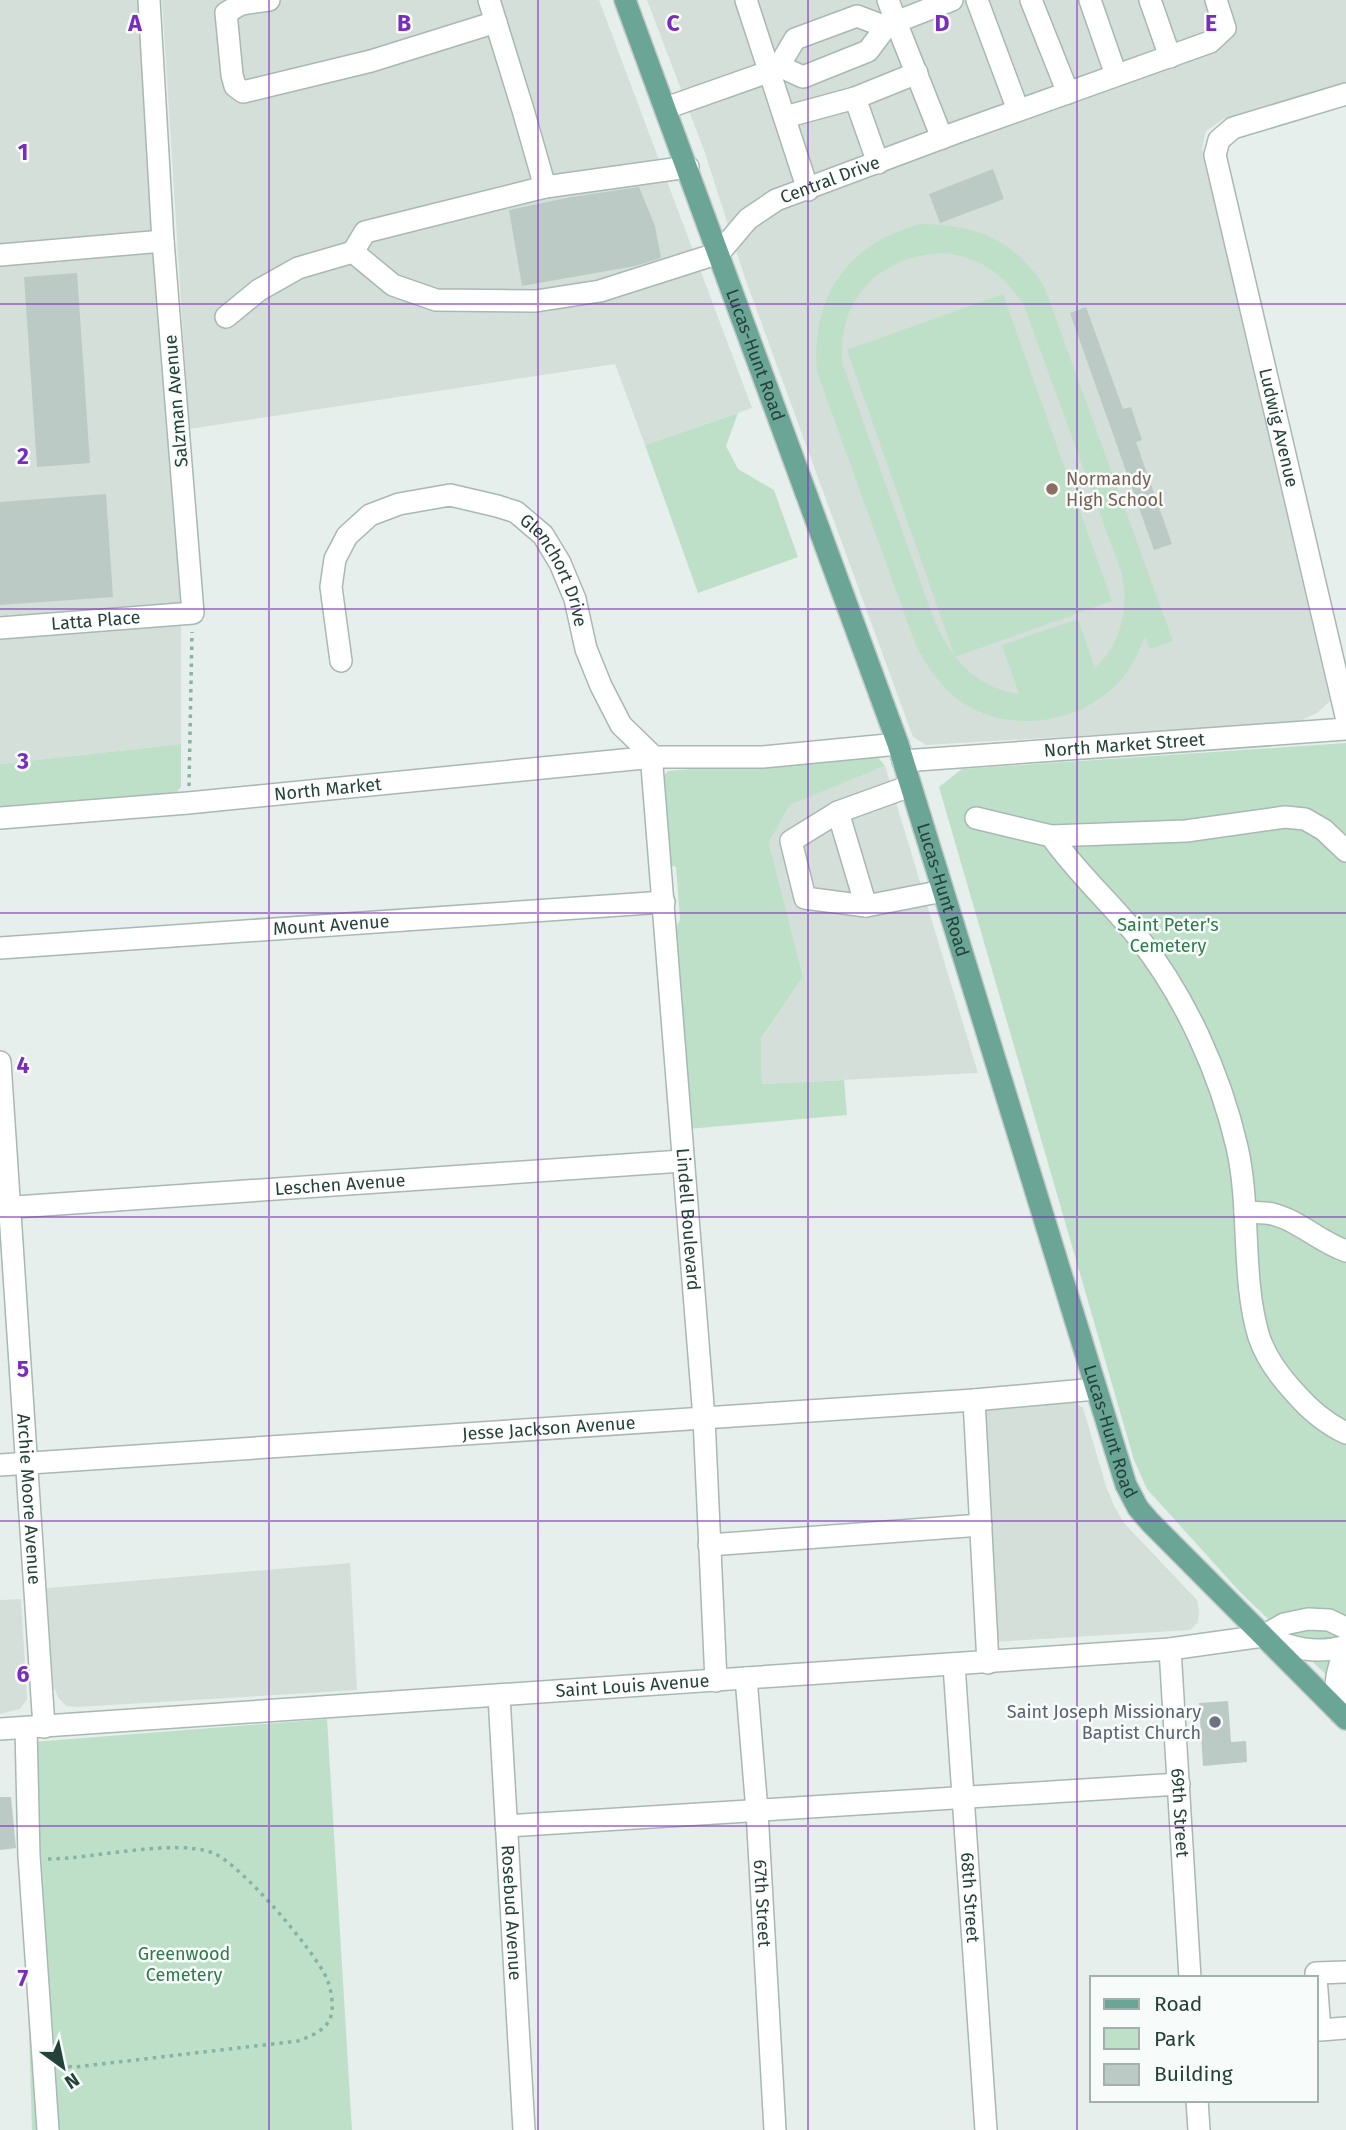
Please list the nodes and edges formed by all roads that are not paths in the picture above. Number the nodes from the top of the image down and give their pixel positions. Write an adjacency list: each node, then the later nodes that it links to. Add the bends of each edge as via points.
1 (149, 0): 30 (street, Salzman Avenue)
2 (269, 0): 13 (street, via 242,4 226,13 232,75 243,92 371,61)
3 (489, 0): 13 (street)
4 (625, 0): 22 (main road, Lucas-Hunt Road)
5 (746, 0): 16 (street)
6 (888, 0): 14 (street)
7 (952, 0): 14 (street)
8 (977, 0): 23 (street)
9 (1031, 0): 19 (street)
10 (1090, 0): 18 (street)
11 (1150, 0): 15 (street)
12 (1216, 0): 15 (street, Central Drive, via 1225,28 1210,42)
13 (496, 22): 28 (street)
14 (891, 24): 16 (street, via 868,51 803,77); 16 (street, via 857,16 795,39); 17 (street)
15 (1170, 57): 18 (street, Central Drive)
16 (775, 69): 22 (street); 24 (street)
17 (916, 73): 21 (street); 25 (street)
18 (1116, 75): 19 (street, Central Drive)
19 (1068, 93): 23 (street, Central Drive)
20 (1346, 94): 38 (street, Ludwig Avenue, via 1233,128 1219,140 1214,155)
21 (855, 98): 24 (street); 26 (street)
22 (666, 108): 27 (main road, Lucas-Hunt Road)
23 (1018, 110): 25 (street, Central Drive)
24 (785, 117): 29 (street)
25 (950, 135): 26 (street, Central Drive)
26 (878, 163): 29 (street, Central Drive)
27 (688, 167): 28 (street); 32 (main road, Lucas-Hunt Road)
28 (545, 187): 31 (street, via 365,232)
29 (808, 190): 32 (street, Central Drive, via 776,200 748,219)
30 (163, 241): 33 (street); 35 (street, Salzman Avenue)
31 (353, 252): 32 (street, via 393,285 436,300 536,300 600,291); 34 (street, via 298,268 259,290)
32 (719, 253): 40 (main road, Lucas-Hunt Road)
33 (0, 255)
34 (226, 317)
35 (193, 613): 36 (street, Latta Place)
36 (0, 628)
37 (341, 661): 41 (street, Glenchort Drive, via 331,587 335,559 347,536 370,515 399,504 450,495 516,512 543,535 559,563 575,598 586,649 621,725)
38 (1345, 709)
39 (1346, 729): 40 (street, North Market Street)
40 (900, 752): 41 (street, North Market Street); 42 (main road, Lucas-Hunt Road)
41 (654, 757): 44 (street, North Market); 49 (street, Lindell Boulevard)
42 (911, 786): 43 (street); 48 (main road, Lucas-Hunt Road)
43 (838, 812): 50 (street); 50 (street, via 791,841 805,898)
44 (0, 818)
45 (976, 818): 46 (street)
46 (1051, 836): 47 (street, via 1186,831 1285,817 1324,830); 55 (street, via 1138,938 1191,1024 1230,1124)
47 (1346, 851)
48 (943, 891): 50 (street); 57 (main road, Lucas-Hunt Road)
49 (664, 902): 51 (street, Mount Avenue); 53 (street, Lindell Boulevard)
50 (866, 906)
51 (0, 948)
52 (0, 1062): 54 (street, Archie Moore Avenue)
53 (682, 1161): 54 (street, Leschen Avenue); 59 (street, Lindell Boulevard)
54 (5, 1208): 61 (street, Archie Moore Avenue)
55 (1245, 1212): 56 (street, via 1284,1218); 60 (street, via 1259,1338 1283,1380 1304,1403)
56 (1346, 1251)
57 (1096, 1389): 58 (street, Jesse Jackson Avenue); 66 (main road, Lucas-Hunt Road, via 1118,1463 1138,1508)
58 (974, 1400): 59 (street, Jesse Jackson Avenue); 63 (street)
59 (704, 1418): 61 (street, Jesse Jackson Avenue); 64 (street, Lindell Boulevard)
60 (1346, 1433)
61 (27, 1463): 62 (street, Jesse Jackson Avenue); 75 (street, Archie Moore Avenue)
62 (0, 1465)
63 (981, 1525): 64 (street); 69 (street)
64 (709, 1545): 72 (street, Lindell Boulevard)
65 (1346, 1628): 66 (street, via 1329,1620 1308,1619 1284,1624)
66 (1263, 1636): 67 (street, via 1315,1652); 68 (street, Saint Louis Avenue); 74 (main road, Lucas-Hunt Road)
67 (1346, 1647): 74 (street, via 1336,1673 1335,1692)
68 (1170, 1649): 69 (street, Saint Louis Avenue); 77 (street, 69th Street)
69 (988, 1663): 70 (street, Saint Louis Avenue)
70 (954, 1665): 71 (street, Saint Louis Avenue); 78 (street, 68th Street)
71 (746, 1678): 72 (street, Saint Louis Avenue); 79 (street, 67th Street)
72 (716, 1681): 73 (street, Saint Louis Avenue)
73 (499, 1696): 75 (street, Saint Louis Avenue); 80 (street, Rosebud Avenue)
74 (1343, 1716)
75 (35, 1727): 76 (street, Saint Louis Avenue); 87 (street, Archie Moore Avenue, via 29,1856)
76 (0, 1729)
77 (1179, 1784): 78 (street); 82 (street, 69th Street)
78 (963, 1796): 79 (street); 90 (street, 68th Street)
79 (757, 1811): 80 (street); 89 (street, 67th Street)
80 (506, 1826): 88 (street, Rosebud Avenue)
81 (1346, 1972): 83 (street)
82 (1190, 1976)
83 (1316, 1976)
84 (1318, 2004): 85 (street, via 1320,2030)
85 (1346, 2028)
86 (1198, 2102): 91 (street)
87 (48, 2130)
88 (524, 2130)
89 (775, 2130)
90 (986, 2130)
91 (1199, 2130)

